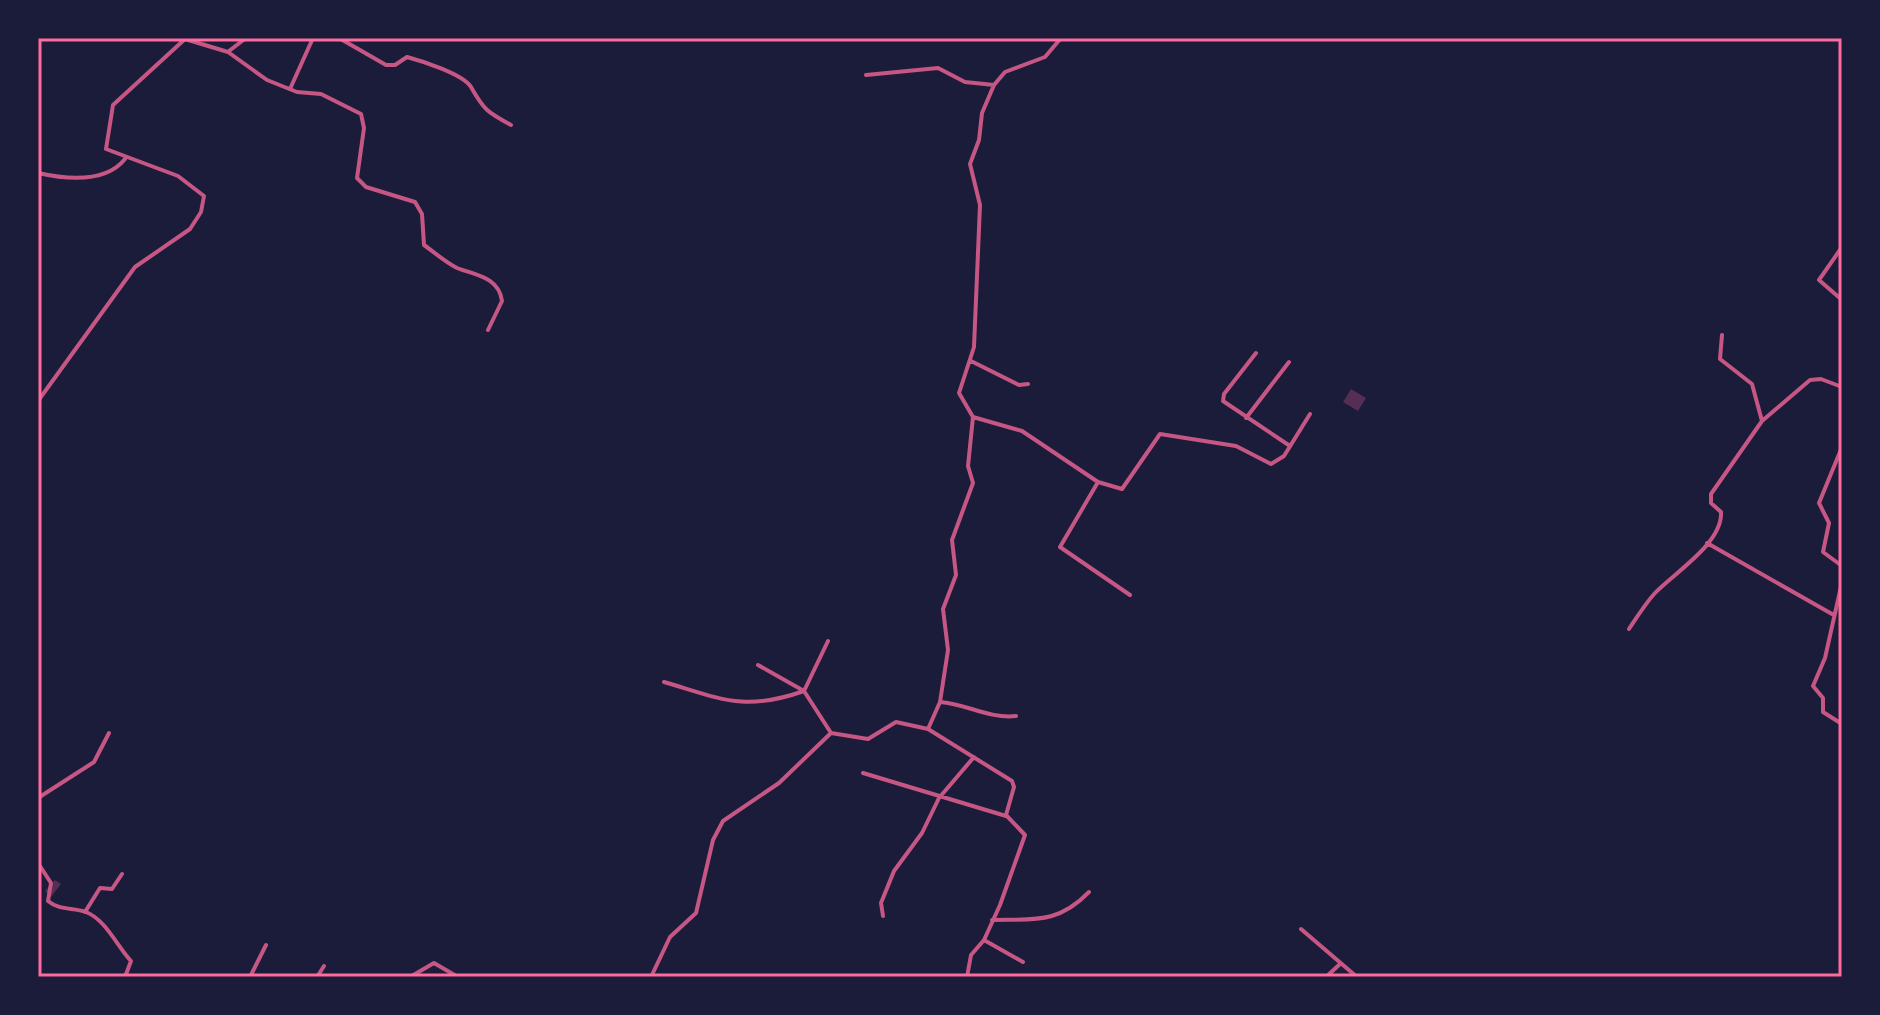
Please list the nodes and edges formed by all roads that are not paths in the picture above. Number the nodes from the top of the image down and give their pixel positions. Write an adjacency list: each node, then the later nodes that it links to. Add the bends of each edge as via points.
1 (246, 38): 5 (street)
2 (313, 38): 8 (street)
3 (339, 38): 9 (street, via 386,65 407,57 440,68 469,84 479,104)
4 (1061, 38): 7 (street, via 1045,57 1005,72)
5 (228, 52): 8 (street, via 267,80); 10 (street, via 185,39 117,100 106,149)
6 (866, 75): 7 (street, via 938,68 965,82)
7 (994, 85): 17 (street, via 970,164 980,205)
8 (290, 89): 14 (street, via 321,94 361,114 357,178 366,187 415,202 422,214 424,245 456,267 492,282 502,301)
9 (511, 125)
10 (125, 159): 11 (street, via 95,176); 21 (street, via 193,185 204,196 201,212 180,238 135,267)
11 (38, 173)
12 (1842, 247): 13 (street, via 1819,277)
13 (1842, 300)
14 (488, 330)
15 (1722, 335): 25 (street, via 1720,359 1752,384)
16 (1256, 353): 24 (street, via 1224,394 1226,405)
17 (971, 361): 19 (street, via 1019,385); 23 (street, via 959,393)
18 (1289, 362): 24 (street)
19 (1028, 384)
20 (1842, 387): 25 (street, via 1810,380)
21 (38, 401)
22 (1310, 414): 26 (street)
23 (973, 417): 28 (street, via 1032,436); 39 (street, via 968,466 973,483 952,540 956,575 943,604 948,645)
24 (1246, 418): 26 (street)
25 (1762, 421): 29 (street, via 1711,494 1721,517)
26 (1290, 446): 28 (street, via 1268,464 1236,446 1160,434 1127,486 1117,489)
27 (1842, 447): 30 (street, via 1819,503 1829,523 1823,552)
28 (1098, 482): 32 (street, via 1060,547)
29 (1707, 543): 33 (street); 34 (street, via 1657,591)
30 (1842, 566)
31 (1842, 582): 33 (street)
32 (1130, 595)
33 (1832, 614): 41 (street, via 1829,645 1813,686 1823,698 1823,712)
34 (1629, 629)
35 (828, 641): 38 (street)
36 (758, 665): 38 (street)
37 (664, 682): 38 (street, via 739,703 760,704)
38 (804, 691): 44 (street)
39 (940, 702): 40 (street, via 990,716); 42 (street)
40 (1016, 716)
41 (1842, 724)
42 (928, 729): 44 (street, via 896,722 868,739); 45 (street)
43 (109, 733): 47 (street, via 94,762)
44 (831, 733): 62 (street, via 779,783 723,821 713,840 696,913 670,937)
45 (974, 757): 48 (street); 49 (street, via 1014,783)
46 (863, 773): 48 (street)
47 (38, 798)
48 (939, 798): 49 (street); 54 (street, via 886,887)
49 (1007, 816): 55 (street, via 1025,837)
50 (38, 863): 53 (street, via 50,881 46,897 51,904)
51 (122, 874): 53 (street, via 112,889 100,888)
52 (1089, 892): 55 (street, via 1063,914)
53 (85, 912): 63 (street, via 131,961)
54 (883, 916)
55 (992, 920): 57 (street)
56 (1301, 929): 60 (street)
57 (984, 940): 59 (street); 68 (street, via 971,955)
58 (266, 945): 64 (street)
59 (1023, 962)
60 (1340, 964): 69 (street); 70 (street)
61 (324, 966): 65 (street)
62 (653, 976)
63 (125, 977)
64 (250, 977)
65 (317, 977)
66 (410, 977): 67 (street, via 436,963)
67 (458, 977)
68 (967, 977)
69 (1326, 977)
70 (1357, 977)

